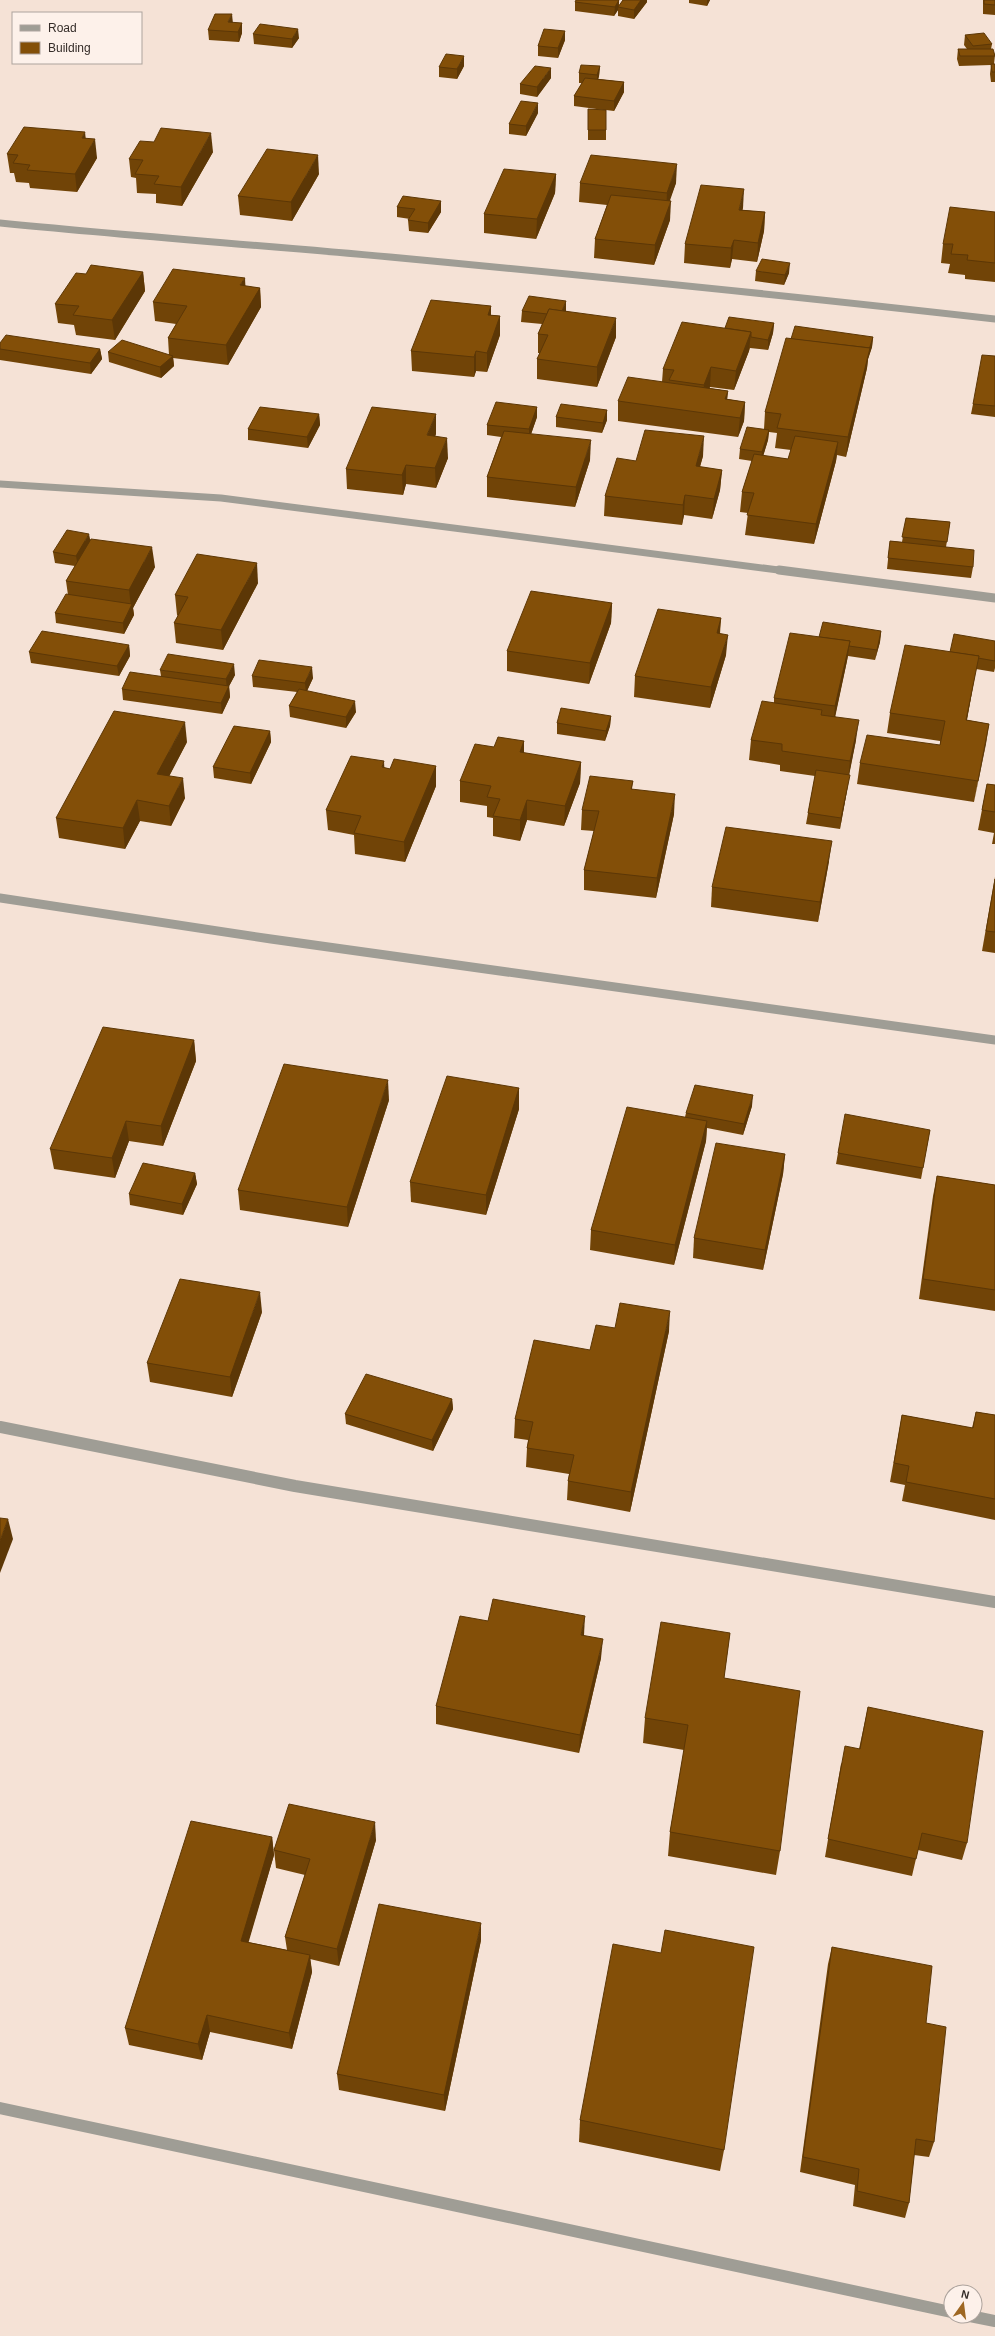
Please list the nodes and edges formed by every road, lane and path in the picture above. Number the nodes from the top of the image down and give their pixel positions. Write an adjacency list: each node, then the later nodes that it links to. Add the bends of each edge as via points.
1 (0, 224): 2 (street, via 404,259)
2 (995, 319)
3 (0, 484): 4 (street, via 221,498)
4 (995, 598)
5 (0, 898): 6 (street)
6 (995, 1040)
7 (0, 1427): 8 (street, via 296,1486)
8 (995, 1602)
9 (0, 2108): 10 (street)
10 (943, 2310)
11 (983, 2319): 12 (street)
12 (995, 2321)

